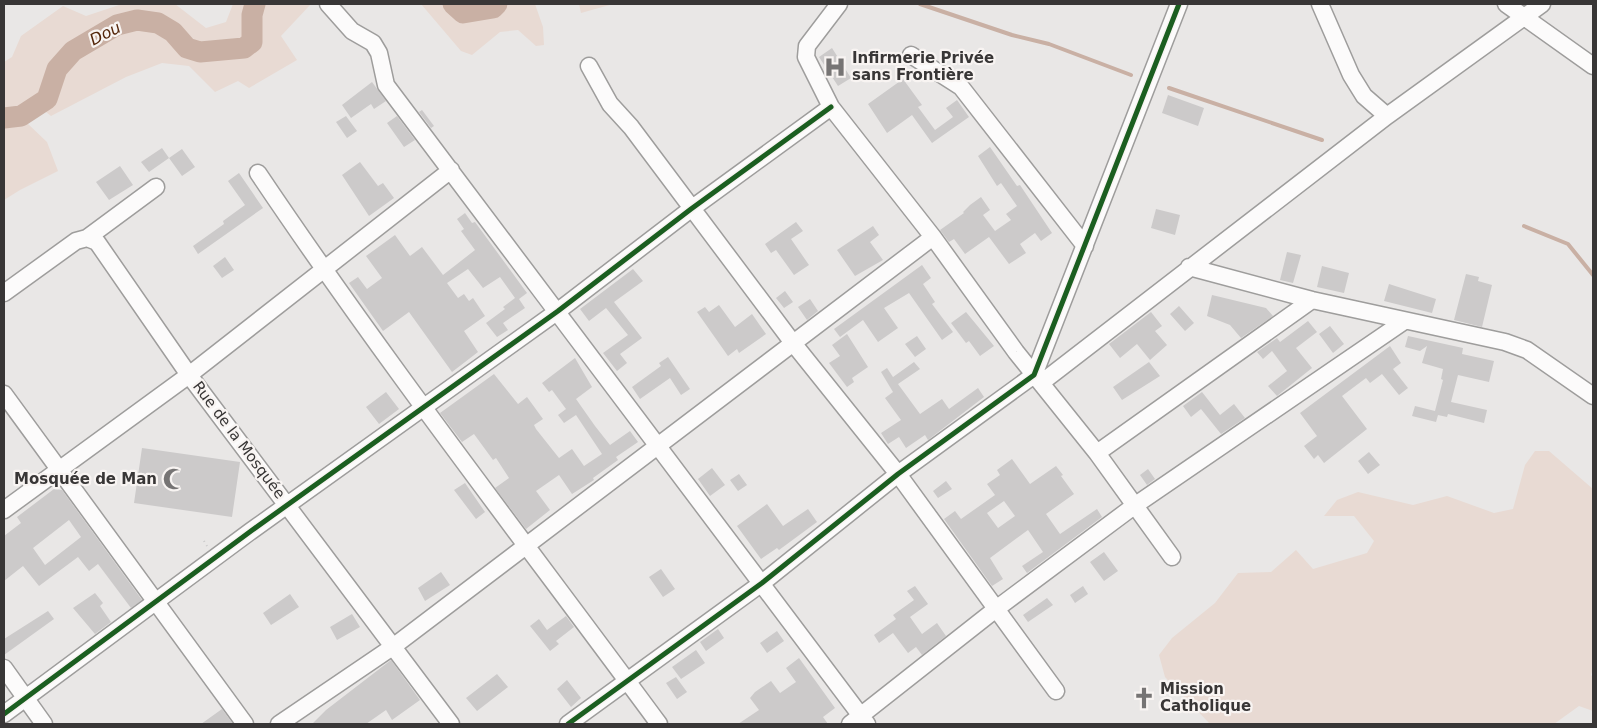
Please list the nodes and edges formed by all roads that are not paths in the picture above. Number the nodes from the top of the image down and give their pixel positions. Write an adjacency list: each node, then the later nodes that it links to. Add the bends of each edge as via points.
1 (839, 4): 11 (street, via 807,46 806,56)
2 (1179, 4): 19 (street)
3 (1320, 4): 12 (street, via 1351,75 1364,96)
4 (1506, 4): 7 (street)
5 (1542, 4): 7 (street)
6 (332, 9): 13 (street, via 352,31 373,43 379,53 386,85)
7 (1524, 16): 10 (street); 12 (street)
8 (911, 55): 19 (street, via 961,87)
9 (589, 66): 16 (street, via 610,104)
10 (1593, 66)
11 (831, 107): 16 (street); 17 (street)
12 (1387, 116): 20 (street)
13 (451, 170): 21 (street); 24 (street)
14 (258, 173): 21 (street)
15 (156, 187): 18 (street)
16 (691, 209): 24 (street); 26 (street)
17 (932, 237): 26 (street); 28 (street)
18 (86, 238): 22 (street, via 76,241); 27 (street, Rue de la Mosquée, via 97,242)
19 (1085, 246): 28 (street)
20 (1189, 267): 23 (street); 28 (street)
21 (323, 270): 27 (street); 31 (street)
22 (4, 293)
23 (1312, 300): 25 (street); 33 (street)
24 (558, 311): 31 (street); 32 (street)
25 (1403, 322): 30 (street, via 1505,342 1527,350); 37 (street)
26 (794, 342): 32 (street); 35 (street)
27 (189, 375): 34 (street); 36 (street, Rue de la Mosquée)
28 (1037, 379): 33 (street); 35 (street)
29 (4, 394): 34 (street)
30 (1593, 396)
31 (422, 408): 36 (street); 39 (street)
32 (658, 445): 39 (street); 41 (street)
33 (1097, 453): 37 (street)
34 (58, 469): 38 (street); 42 (street)
35 (898, 474): 41 (street); 43 (street)
36 (288, 505): 42 (street); 44 (street, Rue de la Mosquée)
37 (1134, 506): 40 (street); 43 (street)
38 (4, 510)
39 (528, 546): 44 (street); 46 (street)
40 (1172, 557)
41 (762, 583): 46 (street); 50 (street)
42 (155, 604): 48 (street); 52 (street)
43 (996, 609): 47 (street); 50 (street)
44 (394, 646): 53 (street); 54 (street, Rue de la Mosquée)
45 (4, 668): 48 (street)
46 (627, 681): 55 (street); 56 (street)
47 (1056, 691)
48 (26, 698): 49 (street); 51 (street)
49 (4, 714)
50 (859, 722)
51 (44, 724)
52 (245, 724)
53 (279, 724)
54 (451, 724)
55 (568, 724)
56 (659, 724)

